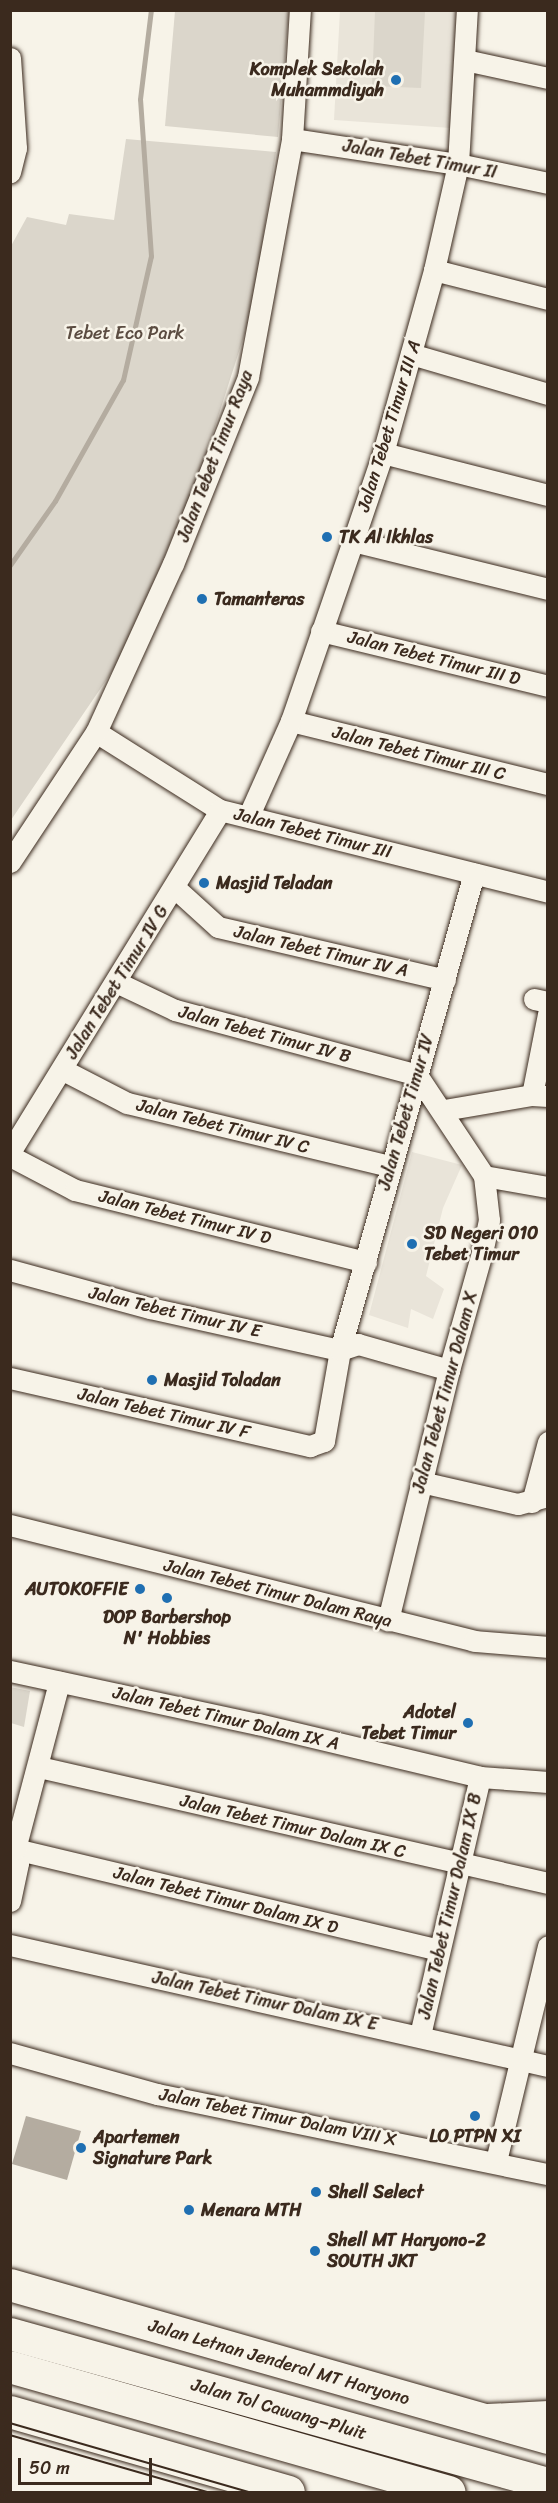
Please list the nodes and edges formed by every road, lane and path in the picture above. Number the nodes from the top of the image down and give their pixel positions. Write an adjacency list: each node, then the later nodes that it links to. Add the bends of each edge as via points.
1 (300, 10): 6 (street, Jalan Tebet Timur Raya)
2 (467, 10): 4 (street, Jalan Tebet Timur III A)
3 (10, 58): 8 (street, via 16,148)
4 (465, 60): 5 (street); 7 (street, Jalan Tebet Timur III A)
5 (548, 78)
6 (292, 139): 7 (street, Jalan Tebet Timur II); 21 (street, Jalan Tebet Timur Raya, via 248,377 173,564)
7 (458, 164): 9 (street, Jalan Tebet Timur II); 10 (street, Jalan Tebet Timur III A)
8 (10, 172)
9 (548, 183)
10 (434, 270): 11 (street); 12 (street, Jalan Tebet Timur III A)
11 (548, 299)
12 (411, 354): 13 (street); 14 (street, Jalan Tebet Timur III A)
13 (548, 394)
14 (383, 453): 15 (street); 16 (street, Jalan Tebet Timur III A)
15 (548, 495)
16 (353, 541): 17 (street); 18 (street, Jalan Tebet Timur III A)
17 (548, 589)
18 (321, 631): 19 (street, Jalan Tebet Timur III D); 20 (street, Jalan Tebet Timur III A)
19 (548, 686)
20 (291, 721): 22 (street, Jalan Tebet Timur III C); 24 (street, Jalan Tebet Timur III A)
21 (96, 732): 23 (street, Jalan Tebet Timur III); 25 (street, Jalan Tebet Timur Raya)
22 (548, 784)
23 (220, 810): 24 (street, Jalan Tebet Timur III); 27 (street, Jalan Tebet Timur IV G)
24 (249, 815): 26 (street, Jalan Tebet Timur III)
25 (10, 862)
26 (474, 874): 28 (street, Jalan Tebet Timur III); 29 (street, Jalan Tebet Timur IV)
27 (175, 888): 29 (street, Jalan Tebet Timur IV A, via 218,927); 30 (street, Jalan Tebet Timur IV G)
28 (548, 892)
29 (445, 980): 33 (street, Jalan Tebet Timur IV)
30 (116, 982): 32 (street, Jalan Tebet Timur IV G); 33 (street, Jalan Tebet Timur IV B, via 176,1010)
31 (543, 1005): 34 (street)
32 (63, 1070): 36 (street, Jalan Tebet Timur IV G); 37 (street, Jalan Tebet Timur IV C, via 128,1102)
33 (417, 1075): 35 (street, Jalan Tebet Timur Dalam X); 37 (street, Jalan Tebet Timur IV)
34 (540, 1096): 35 (street)
35 (444, 1110): 38 (street, Jalan Tebet Timur Dalam X)
36 (10, 1154): 40 (street, Jalan Tebet Timur IV D, via 75,1190)
37 (389, 1166): 40 (street, Jalan Tebet Timur IV)
38 (484, 1176): 39 (street); 43 (street, Jalan Tebet Timur Dalam X, via 489,1220)
39 (548, 1187)
40 (366, 1262): 42 (street, Jalan Tebet Timur IV)
41 (10, 1270): 42 (street, Jalan Tebet Timur IV E, via 150,1308)
42 (340, 1350): 43 (street, via 358,1344); 46 (street, Jalan Tebet Timur IV, via 327,1435)
43 (449, 1370): 47 (street, Jalan Tebet Timur Dalam X)
44 (10, 1378): 46 (street, Jalan Tebet Timur IV F)
45 (548, 1442): 48 (street)
46 (318, 1445)
47 (421, 1482): 48 (street, via 499,1502); 50 (street, Jalan Tebet Timur Dalam X)
48 (540, 1499)
49 (10, 1525): 50 (street, Jalan Tebet Timur Dalam Raya)
50 (388, 1621): 51 (street, Jalan Tebet Timur Dalam Raya, via 474,1641)
51 (548, 1647)
52 (10, 1671): 53 (street, Jalan Tebet Timur Dalam IX A)
53 (59, 1682): 54 (street); 55 (street, Jalan Tebet Timur Dalam IX A)
54 (39, 1767): 57 (street); 58 (street, Jalan Tebet Timur Dalam IX C)
55 (480, 1777): 56 (street, Jalan Tebet Timur Dalam IX A); 58 (street, Jalan Tebet Timur Dalam IX B)
56 (548, 1782)
57 (13, 1846): 60 (street, via 18,1863); 63 (street, Jalan Tebet Timur Dalam IX D)
58 (459, 1864): 59 (street, Jalan Tebet Timur Dalam IX C); 63 (street, Jalan Tebet Timur Dalam IX B)
59 (548, 1883)
60 (10, 1901)
61 (10, 1945): 65 (street, Jalan Tebet Timur Dalam IX E)
62 (548, 1946): 64 (street)
63 (438, 1950): 65 (street, Jalan Tebet Timur Dalam IX B)
64 (544, 1976): 67 (street)
65 (420, 2035): 67 (street, Jalan Tebet Timur Dalam IX E)
66 (10, 2053): 69 (street, Jalan Tebet Timur Dalam VIII X, via 157,2094)
67 (519, 2059): 68 (street, Jalan Tebet Timur Dalam IX E); 69 (street)
68 (548, 2066)
69 (496, 2161): 70 (street, Jalan Tebet Timur Dalam VIII X)
70 (548, 2174)
71 (10, 2285): 76 (highway, Jalan Letnan Jenderal MT Haryono)
72 (10, 2334): 78 (highway, Jalan Tol Cawang–Pluit)
73 (10, 2367): 80 (highway, Jalan Tol Cawang–Pluit)
74 (548, 2411): 76 (street)
75 (10, 2412): 79 (highway)
76 (465, 2415): 77 (highway, Jalan Letnan Jenderal MT Haryono)
77 (548, 2438)
78 (548, 2484)
79 (289, 2493)
80 (450, 2493)

